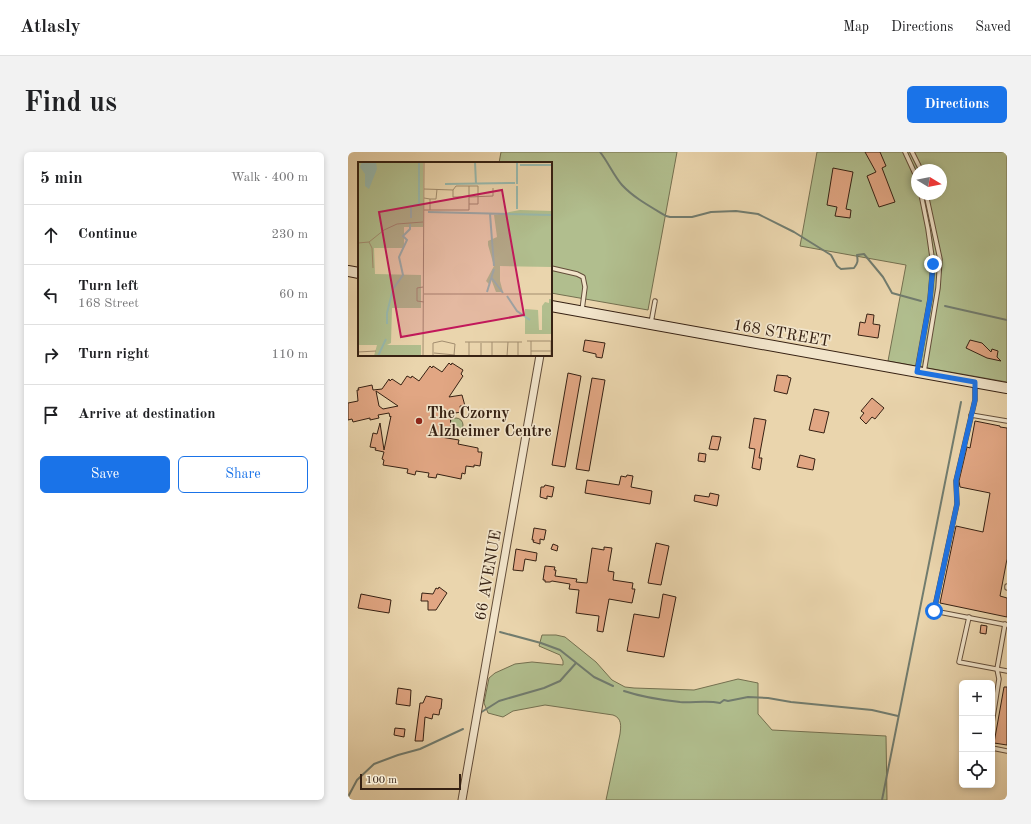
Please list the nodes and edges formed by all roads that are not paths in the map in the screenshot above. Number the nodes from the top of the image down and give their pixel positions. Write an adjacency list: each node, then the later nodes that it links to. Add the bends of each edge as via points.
1 (905, 152): 4 (lane)
2 (912, 152): 3 (lane)
3 (918, 164)
4 (911, 165)
5 (922, 200): 15 (lane, via 933,264)
6 (927, 200): 15 (lane, via 940,259 938,288)
7 (552, 268): 12 (lane, via 583,277 585,287)
8 (348, 271): 9 (main road)
9 (358, 273)
10 (654, 301): 13 (lane)
11 (552, 306): 12 (main road, 168 STREET)
12 (582, 312): 13 (main road, 168 STREET)
13 (651, 324): 15 (main road, 168 STREET)
14 (540, 356): 27 (street, 66 AVENUE)
15 (920, 372): 16 (main road, 168 STREET)
16 (975, 382): 17 (main road, 168 STREET); 18 (lane, via 975,400)
17 (1007, 388)
18 (970, 415): 19 (lane); 20 (lane, via 956,481 957,504 934,611)
19 (1007, 421)
20 (969, 617): 21 (lane); 22 (lane, via 960,662)
21 (1006, 624): 22 (lane)
22 (997, 669): 23 (lane); 24 (lane, via 999,679)
23 (1007, 671)
24 (993, 716)
25 (995, 749): 26 (lane)
26 (1007, 751)
27 (462, 800)

